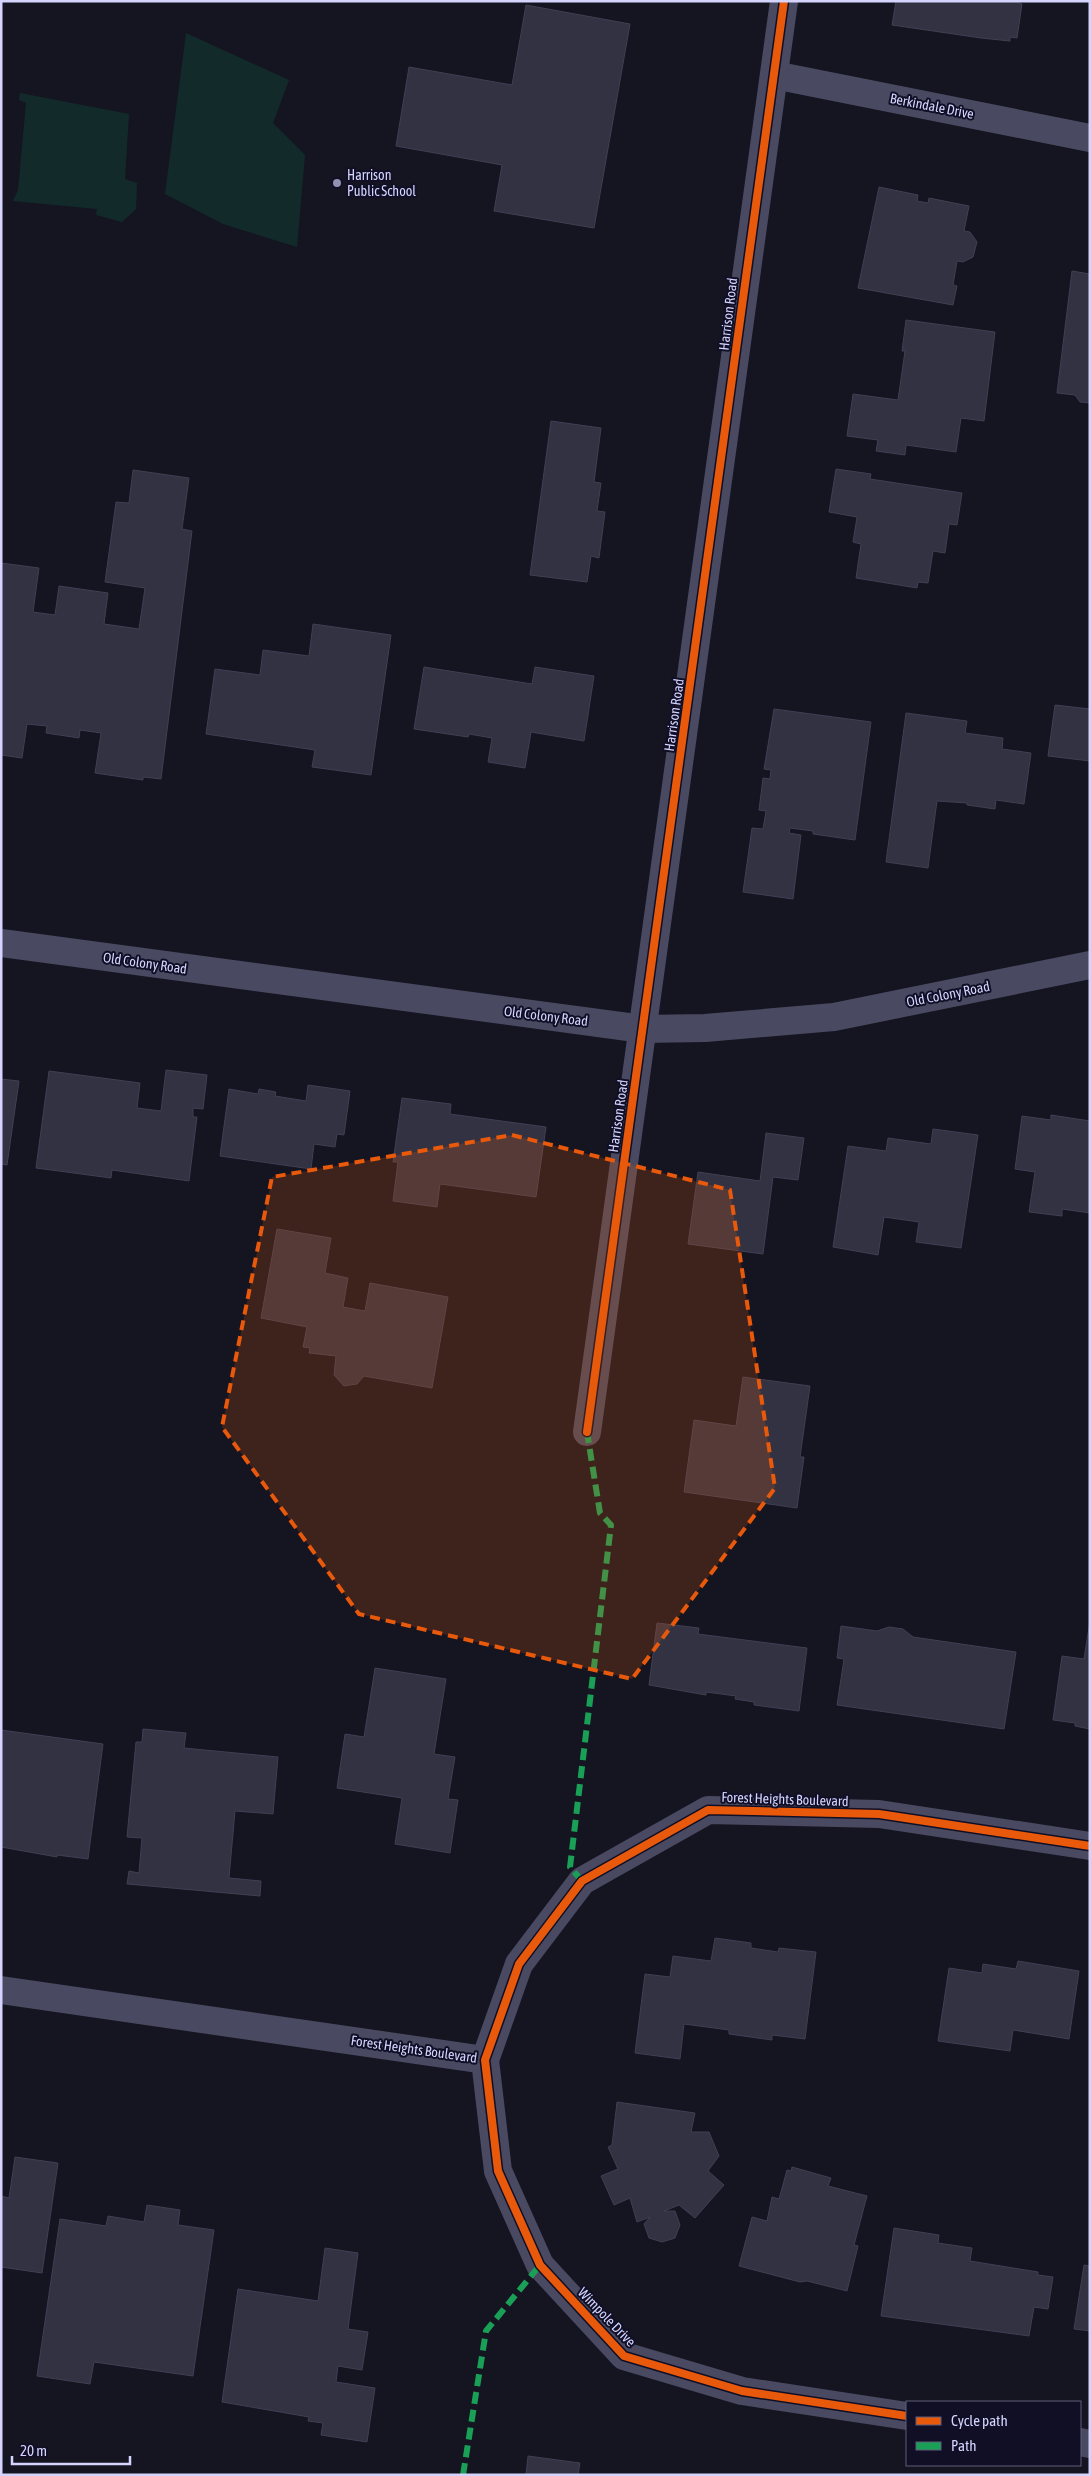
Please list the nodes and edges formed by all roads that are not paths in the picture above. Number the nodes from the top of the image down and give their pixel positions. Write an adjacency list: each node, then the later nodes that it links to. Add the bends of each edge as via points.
1 (784, 1): 2 (street, Harrison Road)
2 (774, 75): 3 (street, Berkindale Drive); 6 (street, Harrison Road)
3 (1090, 138)
4 (1, 943): 6 (street, Old Colony Road)
5 (1090, 965): 6 (street, Old Colony Road, via 834,1017 705,1028)
6 (643, 1029): 7 (street, Harrison Road)
7 (587, 1432)
8 (1090, 1846): 10 (street, Forest Heights Boulevard, via 879,1814 708,1810 582,1881 519,1964)
9 (1, 1990): 10 (street, Forest Heights Boulevard)
10 (485, 2060): 11 (street, Wimpole Drive, via 498,2172 540,2265 624,2356 742,2391)
11 (906, 2416)

